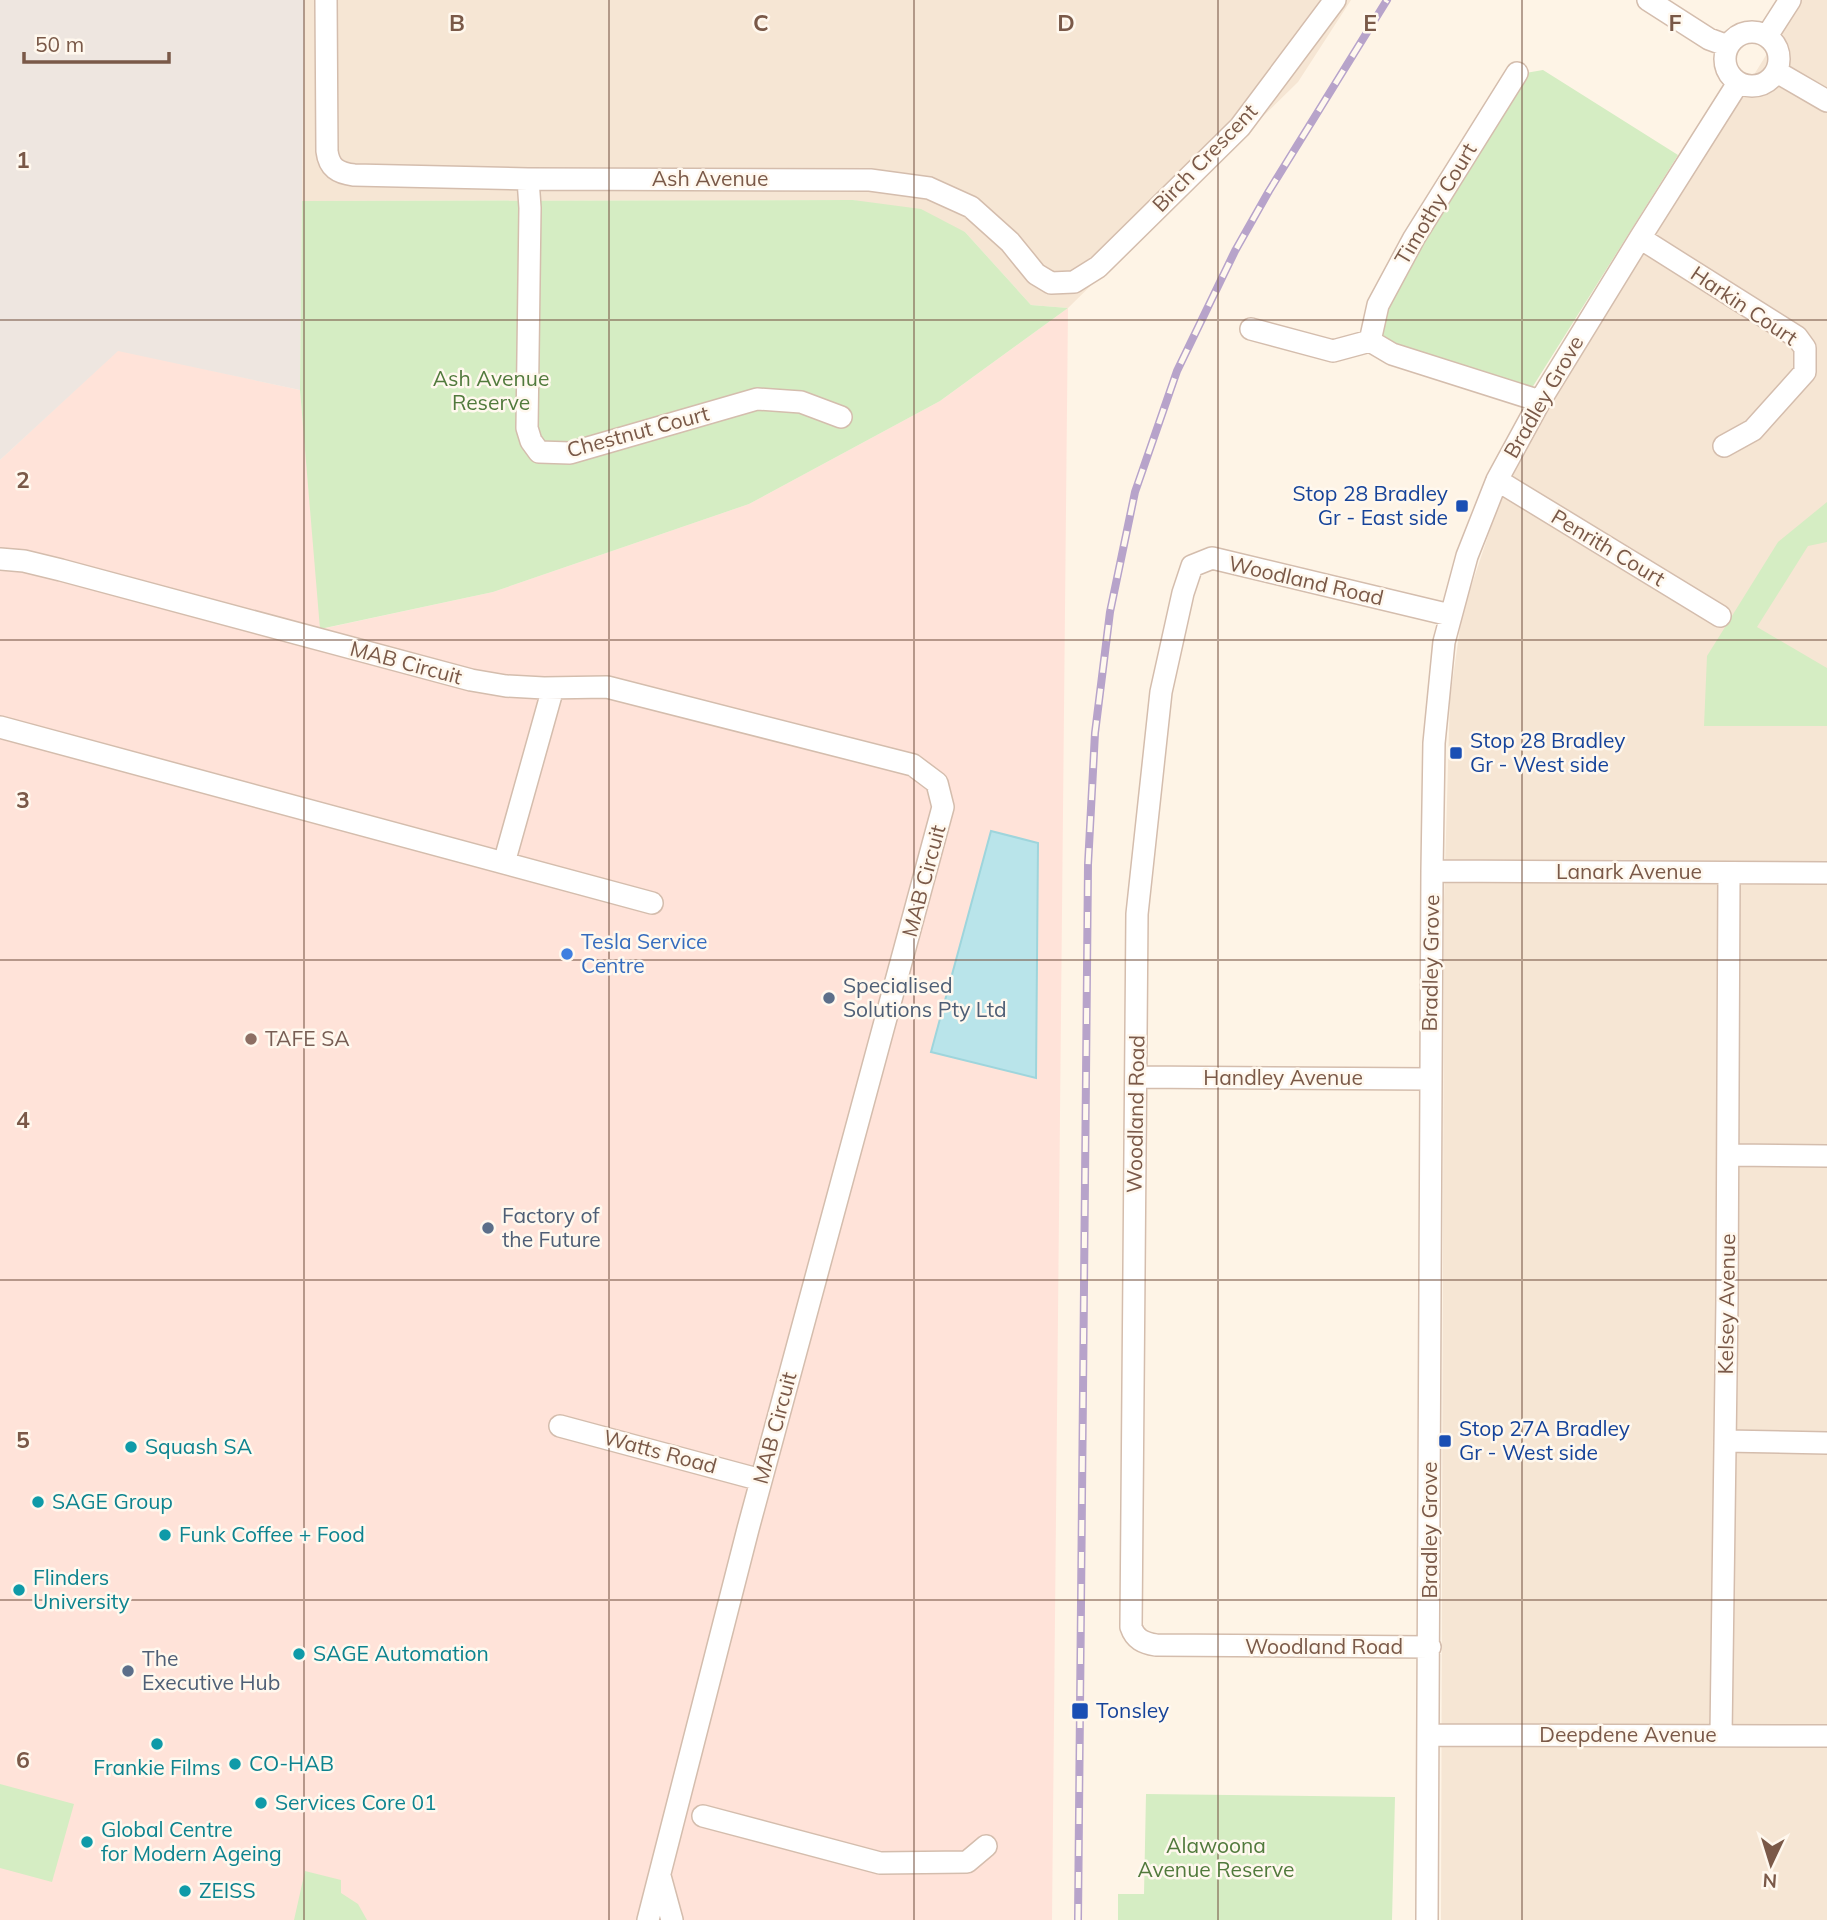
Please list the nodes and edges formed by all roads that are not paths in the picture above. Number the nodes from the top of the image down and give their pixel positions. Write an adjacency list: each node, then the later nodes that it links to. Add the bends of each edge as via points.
1 (326, 0): 11 (street, Ash Avenue, via 327,151 334,169 354,175)
2 (1335, 0): 13 (street, Birch Crescent, via 1231,136 1098,267 1074,282)
3 (1648, 0): 6 (street)
4 (1790, 0): 5 (street)
5 (1767, 36): 6 (street, via 1742,34); 7 (street, via 1778,50)
6 (1728, 46): 9 (street, via 1725,64)
7 (1777, 72): 9 (street, via 1762,85); 10 (street)
8 (1517, 73): 15 (street, Timothy Court, via 1414,238 1378,305)
9 (1738, 83): 12 (street, Bradley Grove)
10 (1827, 101)
11 (528, 179): 13 (street, Ash Avenue, via 870,180 929,188 971,207 1010,242 1036,274); 17 (street, Chestnut Court, via 527,428 539,452 570,453 757,399 802,402)
12 (1640, 237): 16 (street, Bradley Grove); 18 (street, Harkin Court, via 1797,337 1805,348 1805,372 1753,430)
13 (1051, 283)
14 (1251, 329): 15 (street, via 1334,351)
15 (1370, 341): 16 (street, via 1392,354)
16 (1540, 401): 19 (street, Bradley Grove)
17 (841, 416)
18 (1724, 446)
19 (1497, 480): 21 (street, Bradley Grove, via 1466,556); 22 (street, Penrith Court)
20 (0, 559): 23 (street, MAB Circuit, via 61,570 471,680)
21 (1450, 615): 26 (street, Bradley Grove, via 1434,743); 30 (street, Woodland Road, via 1212,558 1192,566 1161,692 1138,914)
22 (1720, 616)
23 (553, 688): 25 (street); 37 (street, MAB Circuit, via 607,687 913,765 937,783 943,807)
24 (0, 727): 25 (street)
25 (504, 863): 29 (street)
26 (1432, 871): 27 (street, Lanark Avenue); 31 (street, Bradley Grove)
27 (1729, 873): 28 (street, Lanark Avenue); 32 (street, Kelsey Avenue)
28 (1827, 873)
29 (652, 903)
30 (1136, 1077): 31 (street, Handley Avenue); 38 (street, Woodland Road, via 1133,1634 1156,1645)
31 (1429, 1079): 38 (street, Bradley Grove)
32 (1728, 1155): 33 (street); 35 (street, Kelsey Avenue)
33 (1827, 1156)
34 (560, 1426): 37 (street, Watts Road)
35 (1726, 1441): 36 (street); 40 (street, Kelsey Avenue)
36 (1827, 1443)
37 (761, 1479): 44 (street, MAB Circuit)
38 (1430, 1647): 39 (street, Bradley Grove)
39 (1429, 1735): 40 (street, Deepdene Avenue); 47 (street, Bradley Grove)
40 (1721, 1735): 41 (street, Deepdene Avenue)
41 (1827, 1736)
42 (704, 1816): 43 (street, via 880,1863 967,1861)
43 (986, 1846)
44 (659, 1874): 45 (street, MAB Circuit); 46 (street)
45 (648, 1920)
46 (672, 1920)
47 (1427, 1920)

